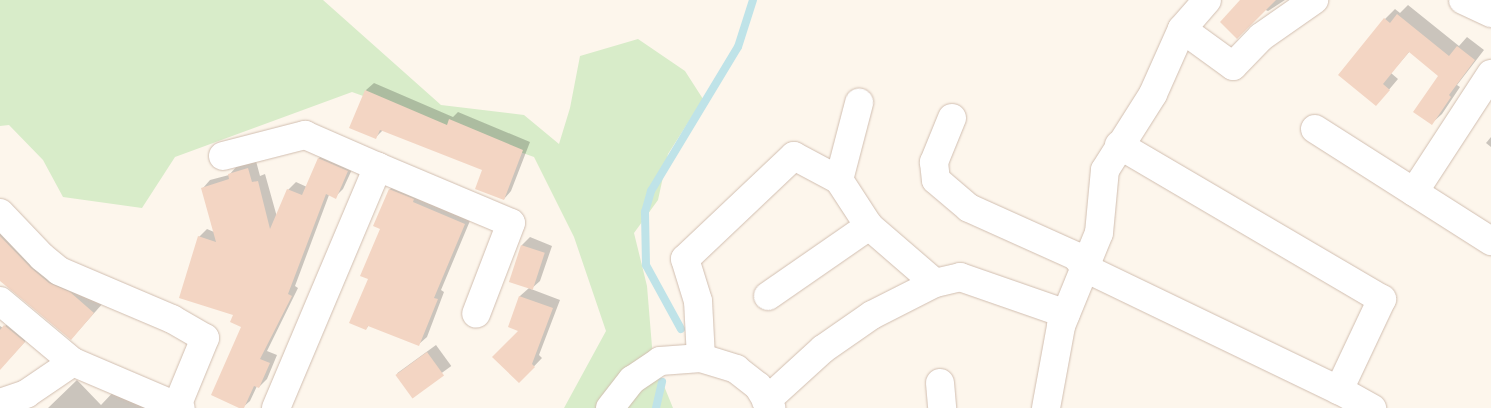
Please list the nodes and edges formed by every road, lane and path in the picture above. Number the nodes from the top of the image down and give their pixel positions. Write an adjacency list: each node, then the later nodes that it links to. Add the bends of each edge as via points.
1 (1207, 0): 5 (street)
2 (1314, 0): 5 (street, via 1261,37 1233,66)
3 (1463, 0): 4 (street)
4 (1491, 12)
5 (1182, 29): 10 (street, via 1153,94)
6 (1491, 74): 14 (street)
7 (859, 102): 13 (street)
8 (952, 118): 18 (street, via 934,162 936,180 970,208 1076,256)
9 (1315, 129): 14 (street)
10 (1119, 145): 18 (street, via 1105,170 1099,233); 26 (street, via 1382,299)
11 (223, 156): 12 (street, via 305,135)
12 (378, 167): 22 (street, via 511,223); 31 (street)
13 (839, 180): 16 (street); 24 (street, via 794,156 685,259 698,301)
14 (1414, 192): 17 (street)
15 (0, 212): 29 (street, via 59,272 172,319 204,338)
16 (869, 226): 19 (street); 20 (street)
17 (1491, 241)
18 (1085, 268): 23 (street); 26 (street)
19 (935, 283): 23 (street, via 960,277); 28 (street, via 864,321 823,349)
20 (768, 296)
21 (0, 301): 25 (street)
22 (476, 314)
23 (1066, 314): 30 (street, via 1061,326)
24 (701, 358): 28 (street, via 736,368 758,386); 32 (street, via 660,361 632,380)
25 (73, 362): 27 (street); 29 (street)
26 (1339, 390): 33 (street)
27 (8, 404)
28 (768, 404)
29 (179, 407)
30 (1048, 407)
31 (276, 408)
32 (610, 408)
33 (1372, 408)

